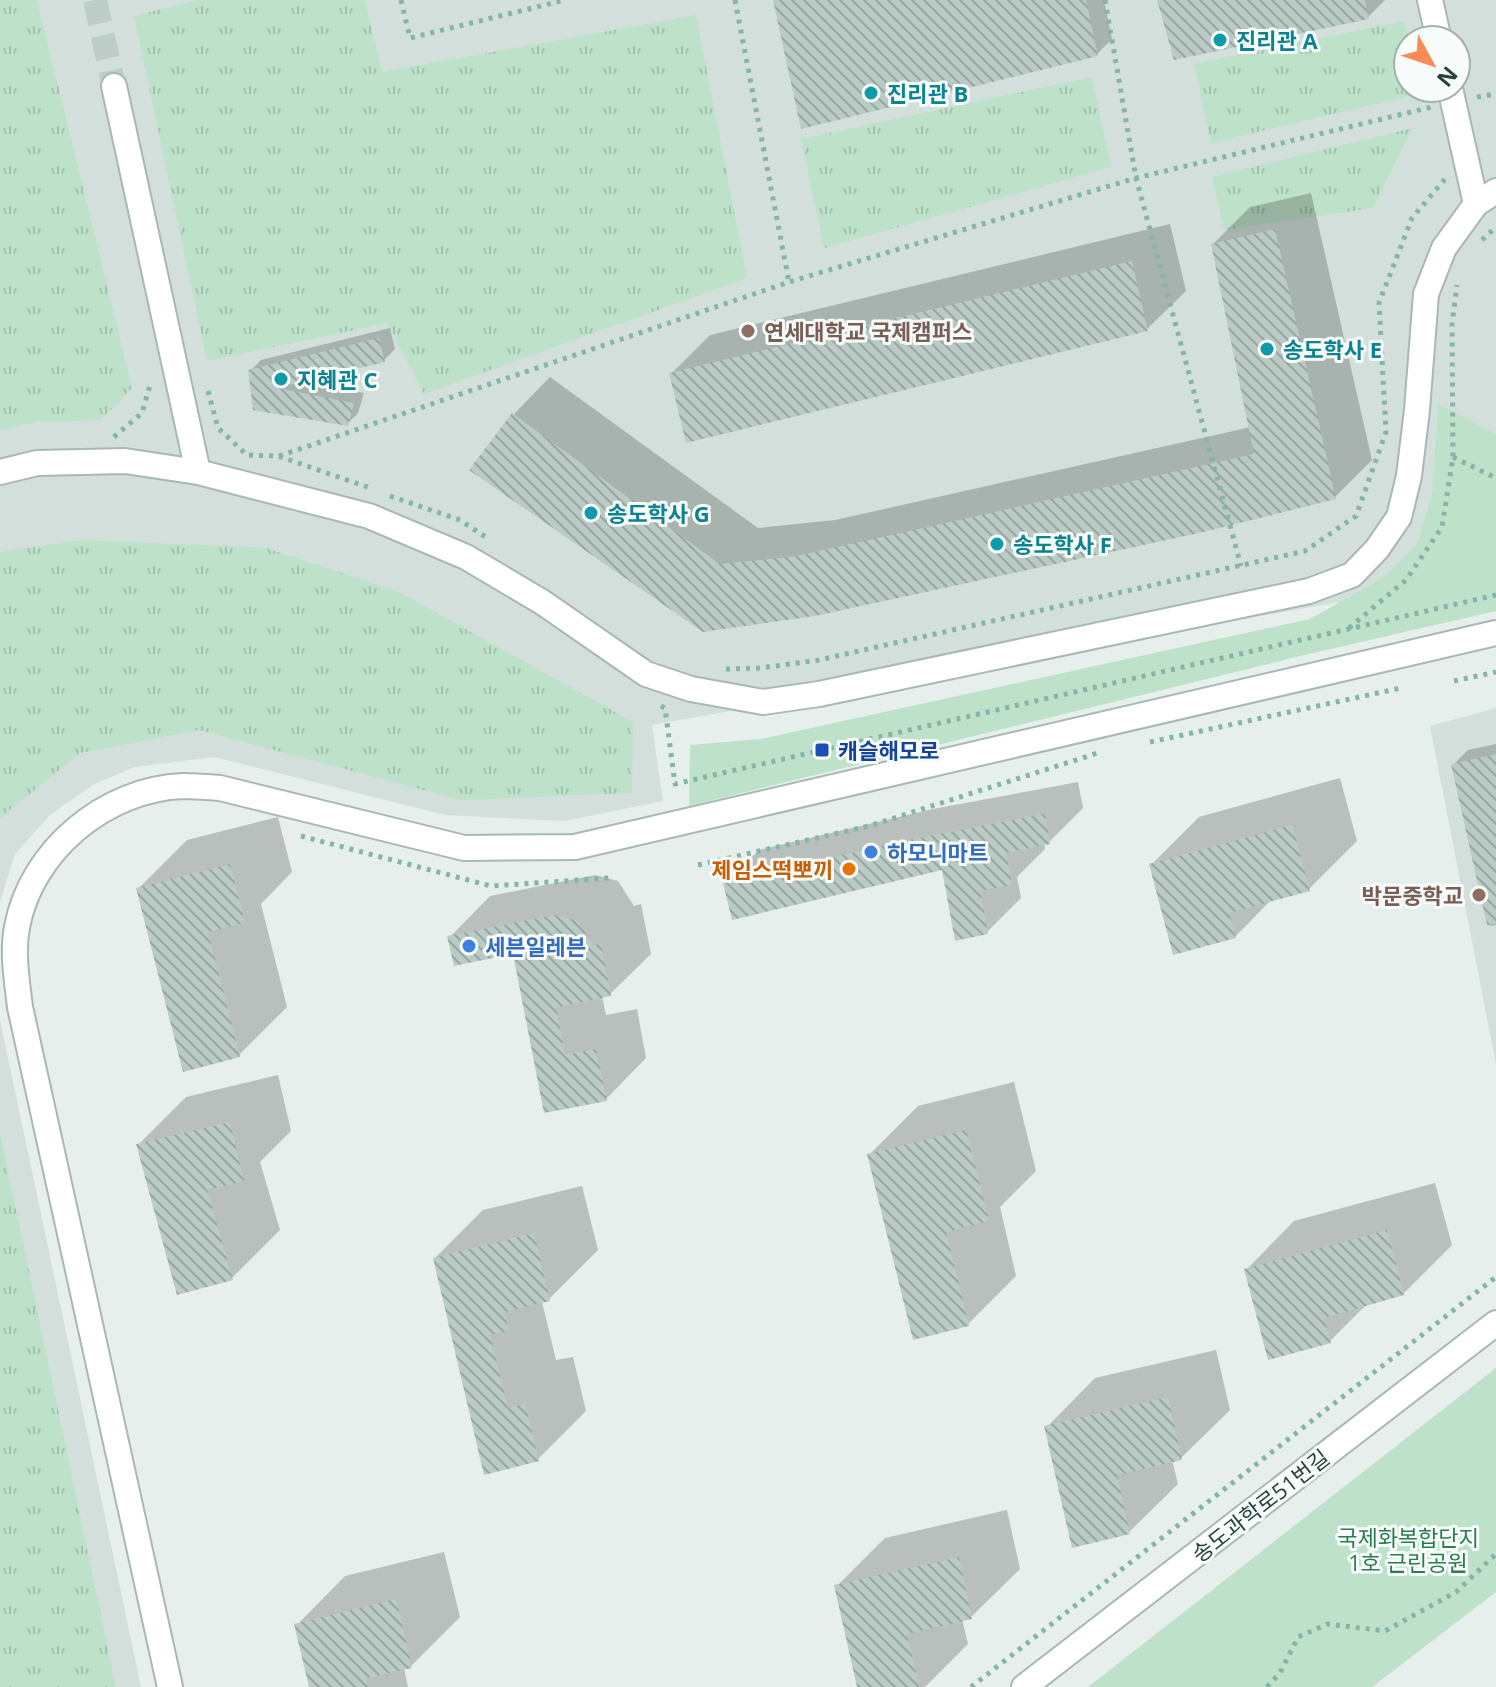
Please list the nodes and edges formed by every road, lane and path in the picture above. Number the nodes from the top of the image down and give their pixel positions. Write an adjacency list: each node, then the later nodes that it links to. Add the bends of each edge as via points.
1 (401, 0): 2 (path, via 410,38)
2 (565, 0)
3 (735, 0): 15 (path)
4 (1105, 0): 10 (path)
5 (1430, 0): 6 (street)
6 (1435, 24)
7 (114, 86): 22 (street)
8 (1418, 104): 10 (path)
9 (1455, 104): 11 (street)
10 (1136, 178): 15 (path); 24 (path)
11 (1486, 197): 22 (street, via 1444,248 1426,294 1417,410 1399,517 1352,575 1309,591 763,702 691,689 646,674 466,557 369,516)
12 (1496, 227): 13 (path)
13 (1478, 244)
14 (1459, 277): 20 (path, via 1452,324)
15 (789, 282): 17 (path, via 278,456 247,455 218,428)
16 (149, 371): 19 (path, via 152,385 142,413)
17 (206, 382)
18 (1386, 432): 24 (path, via 1356,516 1305,551)
19 (112, 438)
20 (1453, 457): 23 (path); 26 (path, via 1442,527 1406,580)
21 (0, 472): 22 (street, via 37,463 125,461)
22 (198, 472)
23 (1496, 478)
24 (1241, 566): 28 (path, via 819,660)
25 (1496, 595): 26 (path)
26 (1348, 629): 32 (path, via 675,784 665,708)
27 (1496, 633): 41 (street, via 575,847 464,848 220,788 181,786 142,793 103,809 73,831 27,891 16,929 18,993)
28 (761, 668)
29 (1496, 672): 30 (path)
30 (1454, 681)
31 (1401, 688): 33 (path)
32 (652, 701)
33 (1137, 744)
34 (1106, 751): 36 (path, via 869,826)
35 (296, 835): 37 (path, via 491,886)
36 (698, 865)
37 (609, 878)
38 (1496, 1277): 42 (path)
39 (1496, 1323): 43 (street, 송도과학로51번길)
40 (1496, 1554): 44 (path, via 1456,1592 1385,1631 1328,1624 1298,1637)
41 (170, 1687)
42 (971, 1687)
43 (1024, 1687)
44 (1267, 1687)

